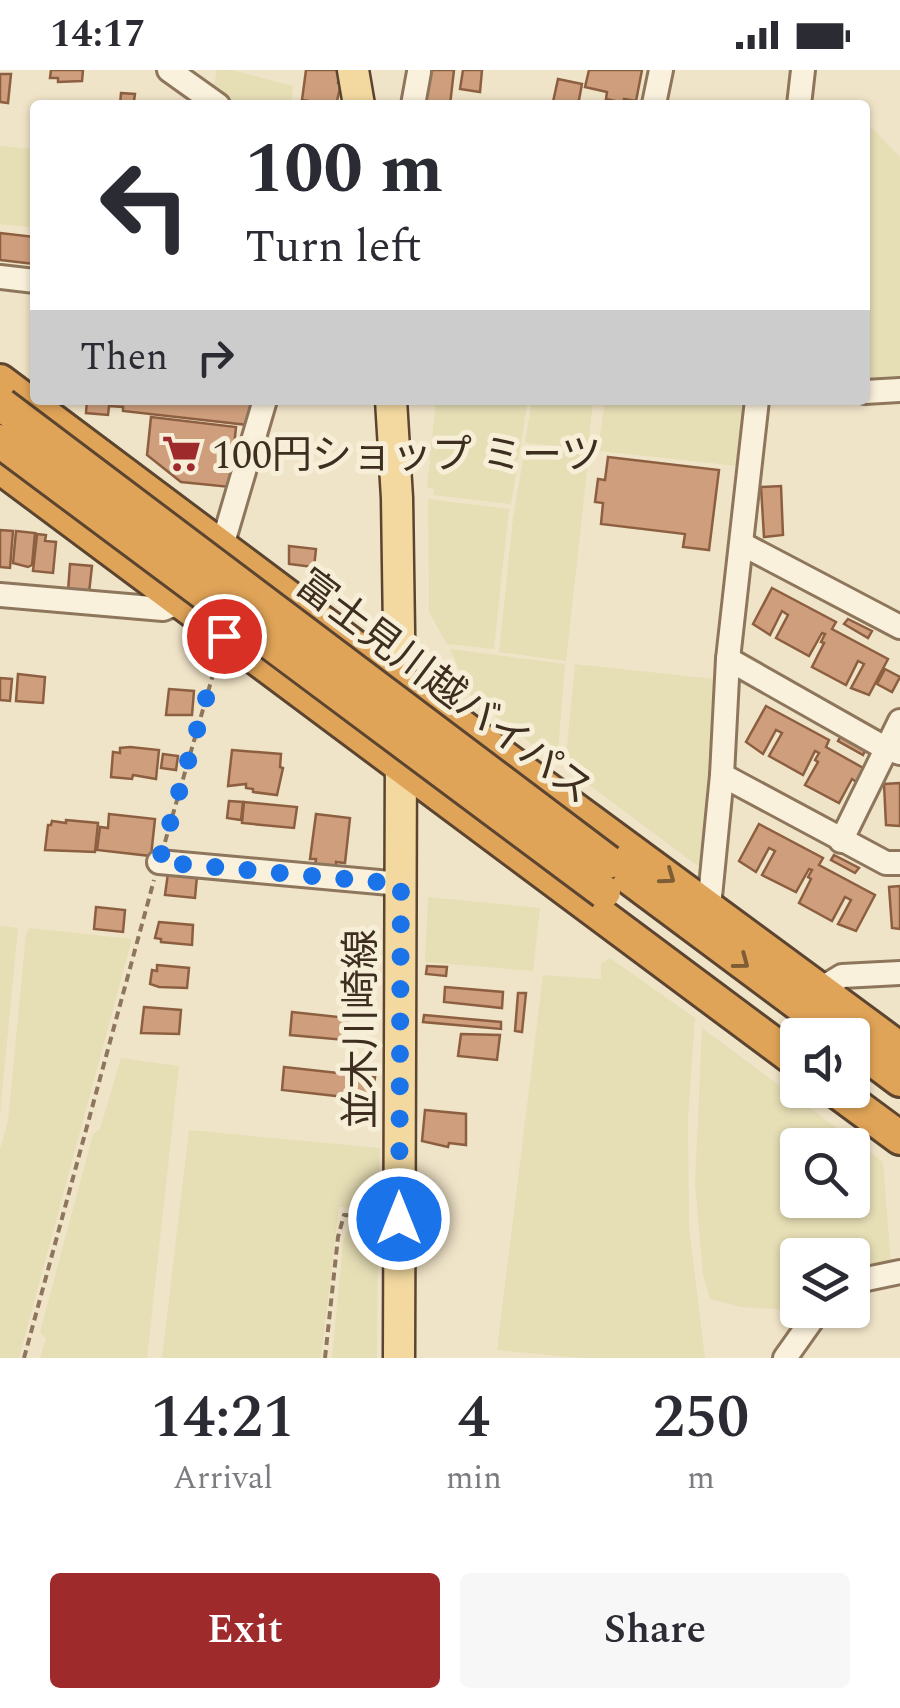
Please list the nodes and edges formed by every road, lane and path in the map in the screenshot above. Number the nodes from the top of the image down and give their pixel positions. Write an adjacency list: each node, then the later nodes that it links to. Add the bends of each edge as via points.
1 (169, 70): 6 (street)
2 (353, 70): 7 (main road)
3 (661, 70): 9 (street)
4 (803, 70): 10 (street)
5 (419, 72): 8 (street)
6 (211, 100)
7 (357, 100)
8 (414, 100)
9 (655, 100)
10 (800, 100)
11 (0, 277): 12 (street)
12 (30, 280)
13 (900, 390): 14 (street)
14 (870, 392)
15 (0, 396): 22 (highway); 36 (highway, 富士見川越バイパス, bridge)
16 (264, 405): 22 (street)
17 (391, 405): 28 (main road, 並木川崎線)
18 (756, 405): 21 (street)
19 (0, 441): 36 (highway, 富士見川越バイパス, bridge)
20 (0, 467): 24 (highway)
21 (742, 544): 25 (street); 27 (street)
22 (222, 546): 28 (highway)
23 (0, 595): 24 (street, via 163,609)
24 (180, 602): 26 (highway)
25 (900, 627)
26 (224, 636): 31 (highway); 34 (path)
27 (728, 659): 30 (street); 32 (street)
28 (399, 680): 31 (main road, 並木川崎線); 38 (highway, one-way to 38)
29 (900, 721): 30 (street)
30 (892, 751): 33 (street)
31 (402, 769): 37 (main road, 並木川崎線); 43 (highway)
32 (722, 776): 33 (street); 38 (street)
33 (841, 841): 35 (street)
34 (159, 862): 37 (street); 55 (path)
35 (900, 863)
36 (606, 877): 41 (highway, 富士見川越バイパス, one-way to 41); 42 (highway, 富士見川越バイパス)
37 (401, 884): 51 (main road, 並木川崎線)
38 (709, 907): 40 (highway)
39 (900, 973): 40 (street, via 842,976)
40 (819, 990): 44 (highway)
41 (815, 1018)
42 (780, 1021)
43 (780, 1049)
44 (900, 1049)
45 (870, 1058): 46 (highway)
46 (900, 1080)
47 (870, 1091): 49 (highway)
48 (859, 1108): 50 (highway)
49 (900, 1113)
50 (900, 1138)
51 (399, 1219): 56 (path, via 344,1215); 57 (main road, 並木川崎線)
52 (900, 1272): 53 (street)
53 (870, 1278)
54 (806, 1328): 58 (street)
55 (24, 1358)
56 (325, 1358)
57 (399, 1358)
58 (784, 1358)

